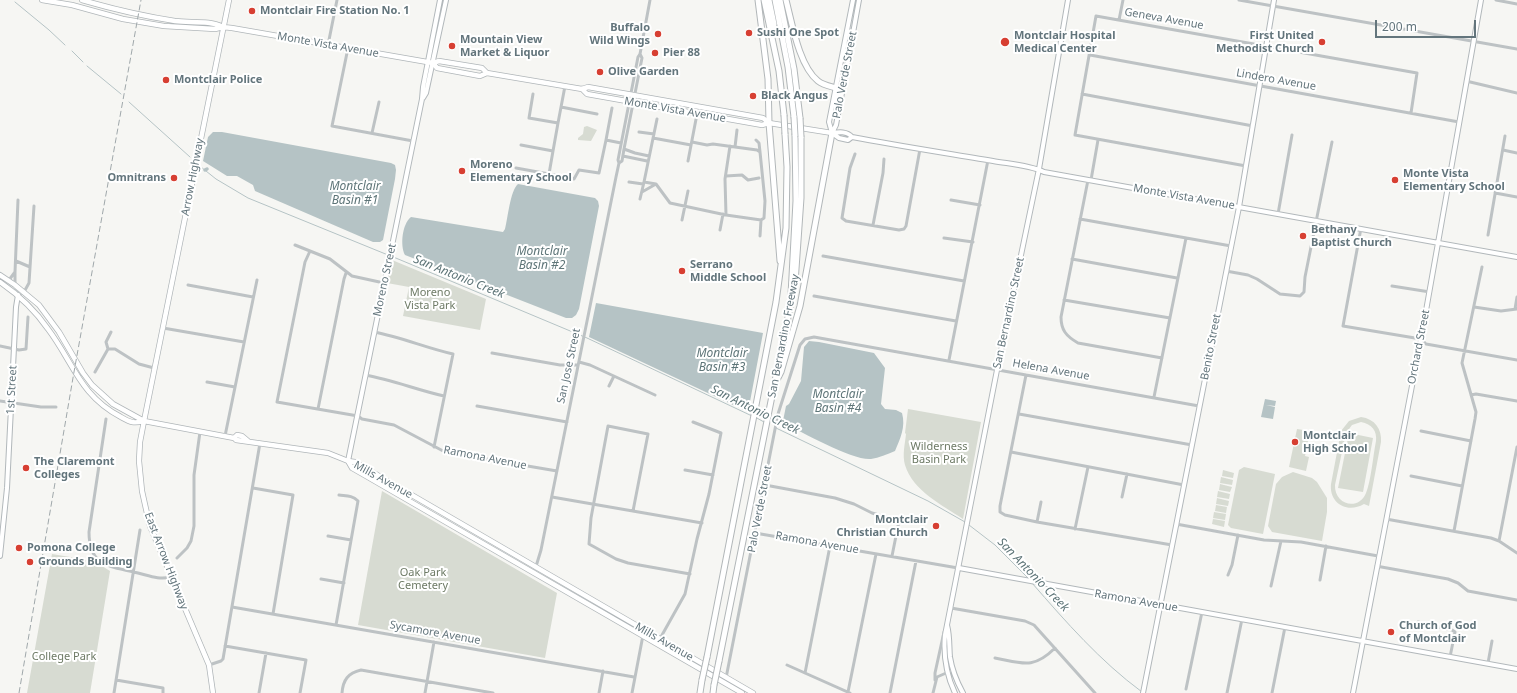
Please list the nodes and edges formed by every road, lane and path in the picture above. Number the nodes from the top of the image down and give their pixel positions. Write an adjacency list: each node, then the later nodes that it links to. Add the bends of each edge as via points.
1 (42, 0): 22 (main road, Monte Vista Avenue)
2 (82, 0): 26 (main road, Monte Vista Avenue, via 124,12)
3 (229, 0): 26 (main road, Arrow Highway)
4 (337, 0): 29 (street)
5 (440, 0): 34 (street, Moreno Street)
6 (446, 0): 35 (street, Moreno Street)
7 (650, 0): 45 (street)
8 (758, 0): 56 (highway, via 768,79)
9 (764, 0): 27 (highway, San Bernardino Freeway)
10 (769, 0): 27 (highway, via 774,24)
11 (775, 0): 156 (highway, bridge, via 788,67 794,117 796,201)
12 (780, 0): 156 (highway, San Bernardino Freeway, bridge, via 790,48 801,136 800,228)
13 (786, 0): 40 (highway, via 807,67 818,82)
14 (853, 0): 40 (street, Palo Verde Street)
15 (859, 0): 55 (street, Palo Verde Street)
16 (1068, 0): 92 (street, San Bernardino Street)
17 (1123, 0): 25 (street)
18 (1239, 0): 24 (street)
19 (1274, 0): 24 (street, Benito Street)
20 (1481, 0): 28 (street, Orchard Street)
21 (1496, 0): 23 (street)
22 (72, 3): 26 (main road, Monte Vista Avenue, via 123,19 164,26 215,29)
23 (1517, 4)
24 (1273, 6): 28 (street); 30 (street, Benito Street)
25 (1120, 20): 30 (street, Geneva Avenue); 33 (street, Geneva Avenue, via 1096,16)
26 (223, 27): 29 (main road, Monte Vista Avenue); 162 (main road, Arrow Highway)
27 (773, 40): 133 (highway, San Bernardino Freeway, bridge, via 784,115 787,167 786,228)
28 (1473, 42): 32 (street); 37 (street, Orchard Street)
29 (328, 45): 31 (main road, Monte Vista Avenue)
30 (1266, 47): 39 (street, Benito Street); 51 (street, Geneva Avenue, via 1417,73)
31 (348, 48): 34 (main road, Monte Vista Avenue); 62 (street, via 332,126)
32 (1517, 49)
33 (1090, 55): 39 (street, Lindero Avenue); 44 (street)
34 (427, 62): 35 (main road, Monte Vista Avenue); 46 (street, Moreno Street)
35 (433, 63): 36 (main road, Monte Vista Avenue, via 439,61 482,68); 36 (main road, Monte Vista Avenue, via 437,68 480,76); 46 (street, Moreno Street, via 426,93)
36 (487, 73): 38 (main road, Monte Vista Avenue)
37 (1466, 81): 42 (street); 57 (street, Orchard Street)
38 (565, 86): 41 (main road, Monte Vista Avenue); 49 (street)
39 (1259, 86): 51 (street, Lindero Avenue); 59 (street, Benito Street)
40 (836, 88): 55 (street, via 839,90); 63 (street, Palo Verde Street, via 829,124)
41 (582, 89): 45 (main road, Monte Vista Avenue, via 588,87); 48 (main road, Monte Vista Avenue, via 587,94)
42 (1517, 93)
43 (533, 94): 58 (street, via 529,118)
44 (1082, 94): 59 (street); 69 (street, via 1075,135)
45 (632, 95): 48 (street); 56 (main road, Monte Vista Avenue, via 763,118)
46 (422, 99): 70 (street, Moreno Street)
47 (379, 102): 62 (street)
48 (631, 102): 53 (main road, Monte Vista Avenue); 72 (street, San Jose Street); 76 (street, San Jose Street)
49 (561, 107): 52 (street); 58 (street)
50 (612, 108): 67 (street)
51 (1411, 113): 57 (street, Lindero Avenue)
52 (597, 114)
53 (697, 114): 56 (main road, Monte Vista Avenue, via 762,126); 73 (street)
54 (657, 118): 65 (street)
55 (837, 118): 63 (street, Palo Verde Street)
56 (769, 122): 63 (main road, Monte Vista Avenue); 133 (highway)
57 (1460, 122): 125 (street, Orchard Street)
58 (558, 123): 79 (street)
59 (1253, 126): 90 (street, Benito Street)
60 (738, 130): 75 (street)
61 (639, 132): 65 (street)
62 (372, 133): 70 (street)
63 (832, 133): 77 (street, Monte Vista Avenue, via 848,140 852,137); 186 (highway, via 800,306 781,372)
64 (1292, 135): 111 (street)
65 (654, 136): 73 (street); 84 (street)
66 (1505, 136): 78 (street)
67 (606, 140): 72 (street); 93 (street, via 599,173 579,170 574,179)
68 (756, 140): 80 (street)
69 (1098, 140): 90 (street); 96 (street)
70 (413, 141): 145 (street, Moreno Street)
71 (1332, 142): 116 (street)
72 (621, 143): 89 (street, San Jose Street)
73 (691, 144): 75 (street); 88 (street)
74 (521, 145): 79 (street)
75 (733, 146): 80 (street); 94 (street)
76 (624, 149): 83 (street, San Jose Street); 84 (street)
77 (920, 149): 86 (street, Monte Vista Avenue); 117 (street, via 906,226 899,230)
78 (1503, 150): 81 (street); 102 (street)
79 (553, 151): 93 (street)
80 (760, 152): 113 (street, via 765,201)
81 (1517, 153)
82 (855, 154): 117 (street, via 850,168 842,218 846,221)
83 (623, 156): 87 (street); 89 (street, San Jose Street)
84 (649, 156): 87 (street)
85 (884, 159): 117 (street)
86 (988, 160): 92 (street, Monte Vista Avenue); 107 (street)
87 (647, 161): 98 (street)
88 (688, 161)
89 (619, 163): 177 (street, San Jose Street)
90 (1246, 166): 110 (street, Benito Street)
91 (516, 168): 93 (street)
92 (1039, 169): 96 (street, Monte Vista Avenue); 179 (street, San Bernardino Street)
93 (549, 174)
94 (726, 176): 95 (street, via 742,175 748,180); 112 (street)
95 (759, 178)
96 (1090, 180): 110 (street, Monte Vista Avenue); 114 (street)
97 (629, 182): 98 (street)
98 (643, 183): 99 (street); 101 (street)
99 (656, 184): 101 (street); 109 (street, via 670,204)
100 (688, 191): 109 (street)
101 (642, 192): 104 (street)
102 (1495, 193): 103 (street); 120 (street)
103 (1517, 197)
104 (640, 199)
105 (18, 200): 132 (street)
106 (951, 200): 107 (street)
107 (980, 205): 124 (street)
108 (34, 206): 134 (street)
109 (685, 206): 112 (street); 115 (street)
110 (1239, 206): 111 (street, Monte Vista Avenue); 127 (street, Benito Street)
111 (1278, 214): 116 (street, Monte Vista Avenue)
112 (724, 215): 113 (street); 119 (street)
113 (763, 219): 121 (street)
114 (1080, 219): 123 (street); 131 (street)
115 (682, 220)
116 (1317, 221): 118 (street, Monte Vista Avenue); 136 (street, via 1304,292 1300,296 1280,294 1248,275)
117 (872, 225)
118 (1361, 228): 125 (street, Monte Vista Avenue); 166 (street, via 1343,326)
119 (720, 230)
120 (1488, 235)
121 (760, 236)
122 (944, 238): 124 (street)
123 (1186, 238): 127 (street); 140 (street)
124 (973, 242): 144 (street)
125 (1439, 242): 130 (street, Monte Vista Avenue); 150 (street, Orchard Street)
126 (295, 245): 128 (street)
127 (1231, 246): 136 (street, Benito Street)
128 (310, 251): 138 (street, via 330,259); 198 (street, Ramona Avenue, via 305,262 277,402)
129 (823, 256): 144 (street)
130 (1517, 257)
131 (1072, 260): 140 (street); 155 (street)
132 (16, 261): 134 (street); 137 (street)
133 (781, 266): 313 (highway, San Bernardino Freeway, bridge)
134 (30, 267): 149 (street, via 28,285)
135 (1482, 267): 157 (street)
136 (1226, 271): 196 (street, Benito Street)
137 (15, 272): 141 (street); 146 (street)
138 (346, 273): 145 (street); 198 (street)
139 (0, 275): 141 (main road)
140 (1177, 278): 160 (street)
141 (8, 280): 146 (main road)
142 (257, 280): 153 (street)
143 (0, 282): 151 (main road)
144 (964, 282): 161 (street)
145 (384, 283): 164 (street, Moreno Street)
146 (15, 285): 149 (main road); 151 (street)
147 (188, 285): 153 (street)
148 (1392, 286): 150 (street)
149 (24, 292): 151 (street); 202 (main road, via 60,332 92,385 113,404)
150 (1430, 292): 166 (street, Orchard Street)
151 (18, 295): 169 (street, 1st Street); 202 (main road, via 54,336 77,376 97,400 108,410 129,421)
152 (814, 296): 161 (street)
153 (253, 297): 167 (street)
154 (1517, 297): 158 (street)
155 (1064, 300): 160 (street); 174 (street, via 1061,325 1068,338 1078,343)
156 (792, 304): 186 (highway, San Bernardino Freeway)
157 (1474, 307): 158 (street, via 1501,311); 171 (street)
158 (1516, 309)
159 (28, 317): 169 (street, via 26,349)
160 (1170, 318): 174 (street)
161 (956, 321): 175 (street)
162 (163, 328): 167 (street); 173 (main road, Arrow Highway)
163 (111, 332): 170 (street, via 106,342)
164 (374, 332): 181 (street, Moreno Street); 190 (street, via 453,354)
165 (805, 339): 175 (street, Helena Avenue, via 814,337); 222 (street, Palo Verde Street, via 800,345 778,414)
166 (1421, 339): 171 (street, via 1426,344); 233 (street, Orchard Street)
167 (244, 342): 187 (street)
168 (0, 346): 169 (street)
169 (14, 348): 194 (street, 1st Street)
170 (108, 349): 178 (street, via 115,349 139,364); 180 (street)
171 (1464, 351): 176 (street); 189 (street, via 1462,364)
172 (492, 352): 177 (street, via 560,365)
173 (158, 354): 178 (main road, East Arrow Highway)
174 (1162, 358): 191 (street)
175 (948, 360): 179 (street, Helena Avenue)
176 (1517, 360)
177 (578, 364): 183 (street, via 590,365); 203 (street, San Jose Street)
178 (154, 368): 202 (main road, East Arrow Highway)
179 (997, 370): 182 (street, Helena Avenue); 257 (street, San Bernardino Street)
180 (95, 372)
181 (365, 375): 190 (street, via 388,379); 200 (street, Moreno Street)
182 (1026, 375): 191 (street, Helena Avenue); 199 (street)
183 (614, 376): 185 (street); 188 (street)
184 (207, 382): 187 (street)
185 (609, 386)
186 (774, 386): 314 (highway, San Bernardino Freeway, bridge)
187 (235, 387): 207 (street)
188 (655, 394)
189 (1471, 395): 193 (street); 208 (street, via 1476,412)
190 (444, 396): 211 (street)
191 (1154, 397): 196 (street, Helena Avenue)
192 (0, 401): 194 (street)
193 (1517, 401)
194 (11, 403): 197 (street); 251 (street, 1st Street, via 7,488)
195 (477, 406): 203 (street)
196 (1199, 406): 210 (street, Benito Street)
197 (56, 407)
198 (318, 408): 200 (street, Ramona Avenue)
199 (1019, 414): 210 (street); 213 (street)
200 (358, 416): 211 (street, Ramona Avenue, via 394,425); 214 (street, Moreno Street)
201 (106, 419): 259 (street, via 89,532 90,544 99,561)
202 (144, 421): 206 (main road); 262 (main road, East Arrow Highway, via 139,461 142,491 150,526)
203 (567, 422): 217 (street, San Jose Street)
204 (693, 422): 219 (street, via 720,433)
205 (1421, 431): 208 (street)
206 (200, 432): 207 (main road); 254 (street, via 194,475 194,526 188,548)
207 (225, 436): 209 (main road, via 234,438 237,435 248,441)
208 (1471, 441): 223 (street)
209 (260, 443): 214 (main road, via 328,453); 224 (street)
210 (1192, 445): 221 (street, Benito Street)
211 (434, 447): 217 (street, Ramona Avenue, via 445,452)
212 (1517, 447): 245 (street)
213 (1011, 452): 215 (street); 234 (street, via 1000,512)
214 (348, 461): 231 (main road, Mills Avenue, via 354,462); 232 (main road, Mills Avenue, via 352,468)
215 (1088, 467): 218 (street); 237 (street)
216 (685, 470): 219 (street)
217 (557, 471): 226 (street, San Jose Street)
218 (1127, 474): 221 (street); 227 (street)
219 (713, 475): 235 (street)
220 (1411, 476): 223 (street)
221 (1184, 485): 236 (street, Benito Street)
222 (765, 486): 240 (street, Palo Verde Street); 252 (street, via 835,498 854,504 872,514 899,521)
223 (1462, 486): 239 (street)
224 (253, 488): 269 (street); 272 (street, via 294,495)
225 (338, 495): 243 (street, via 350,496 358,501)
226 (552, 496): 229 (street); 258 (street, San Jose Street)
227 (1122, 497)
228 (1041, 502): 234 (street)
229 (593, 504): 230 (street); 230 (street, via 608,426 648,434); 260 (street, via 589,544 628,563)
230 (633, 511): 235 (street)
231 (440, 512): 232 (main road); 258 (main road, Mills Avenue)
232 (437, 517): 258 (main road, Mills Avenue)
233 (1386, 519): 239 (street); 253 (street, Orchard Street)
234 (1037, 522): 237 (street)
235 (702, 523): 260 (street)
236 (1176, 524): 241 (street); 246 (street, Benito Street)
237 (1075, 529): 246 (street)
238 (140, 530): 259 (street)
239 (1454, 531): 245 (street)
240 (755, 533): 247 (street, Ramona Avenue); 298 (street, Palo Verde Street)
241 (1238, 535): 244 (street); 261 (street)
242 (328, 536): 243 (street)
243 (351, 540): 265 (street)
244 (1281, 541): 248 (street); 266 (street)
245 (1499, 541): 249 (street)
246 (1172, 545): 268 (street, Benito Street)
247 (830, 546): 250 (street, Ramona Avenue); 295 (street)
248 (1326, 546): 253 (street); 264 (street)
249 (1517, 553)
250 (876, 554): 252 (street, Ramona Avenue); 317 (street)
251 (0, 556)
252 (892, 556): 255 (street, Ramona Avenue)
253 (1378, 556): 256 (street, Orchard Street)
254 (177, 558)
255 (916, 561): 257 (street, Ramona Avenue); 318 (street)
256 (1376, 566): 267 (street, via 1448,579 1468,591); 280 (street, Orchard Street)
257 (959, 568): 268 (street, Ramona Avenue); 270 (street, San Bernardino Street)
258 (535, 570): 278 (main road, Mills Avenue)
259 (133, 572): 262 (street, via 156,578); 297 (street)
260 (690, 574): 279 (street, via 681,602)
261 (1228, 575)
262 (171, 577): 289 (main road, East Arrow Highway)
263 (321, 579): 265 (street)
264 (1320, 580)
265 (344, 583): 275 (street)
266 (1271, 586)
267 (1517, 600)
268 (1161, 605): 271 (street, Ramona Avenue); 302 (street, Benito Street)
269 (232, 607): 272 (street, Sycamore Avenue); 283 (street)
270 (951, 608): 276 (street, San Bernardino Street); 284 (street, via 1034,624)
271 (1202, 612): 273 (street, Ramona Avenue); 301 (street)
272 (273, 614): 275 (street, Sycamore Avenue)
273 (1242, 619): 277 (street, Ramona Avenue); 323 (street)
274 (1418, 622): 286 (street, via 1455,632)
275 (336, 624): 282 (street, Sycamore Avenue)
276 (947, 625): 292 (street, San Bernardino Street); 294 (street, San Bernardino Street, via 944,647); 299 (street, via 940,645)
277 (1285, 627): 280 (street, Ramona Avenue); 324 (street)
278 (643, 633): 279 (main road, Mills Avenue); 296 (street)
279 (659, 641): 298 (main road, Mills Avenue)
280 (1362, 641): 286 (street, Ramona Avenue); 325 (street, Orchard Street)
281 (1492, 641): 288 (street)
282 (434, 642): 293 (street, Sycamore Avenue); 300 (street)
283 (225, 646): 285 (street); 289 (street, via 223,659)
284 (1055, 648): 287 (street, via 1045,657 1030,663); 322 (street)
285 (266, 653): 306 (street); 307 (street, via 306,660)
286 (1450, 657): 288 (street, Ramona Avenue)
287 (995, 658)
288 (1488, 663): 291 (street, Ramona Avenue)
289 (209, 665): 305 (main road, East Arrow Highway)
290 (788, 665): 295 (street)
291 (1517, 669)
292 (953, 670): 294 (street); 321 (street, San Bernardino Street)
293 (603, 671): 296 (street, Sycamore Avenue); 311 (street)
294 (947, 672): 299 (street, via 940,674); 320 (street, San Bernardino Street)
295 (805, 673): 317 (street)
296 (634, 677): 312 (street)
297 (116, 680): 303 (street); 304 (street, via 163,688)
298 (725, 680): 315 (main road, Mills Avenue); 316 (main road, Mills Avenue)
299 (935, 680): 319 (street)
300 (427, 681): 308 (street, via 361,670 344,681); 309 (street); 310 (street)
301 (1186, 690)
302 (1144, 692)
303 (114, 693)
304 (163, 693)
305 (213, 693)
306 (259, 693)
307 (300, 693)
308 (342, 693)
309 (425, 693)
310 (493, 693)
311 (599, 693)
312 (632, 693)
313 (700, 693)
314 (713, 693)
315 (742, 693)
316 (752, 693)
317 (849, 693)
318 (890, 693)
319 (933, 693)
320 (956, 693)
321 (963, 693)
322 (1096, 693)
323 (1227, 693)
324 (1272, 693)
325 (1353, 693)

